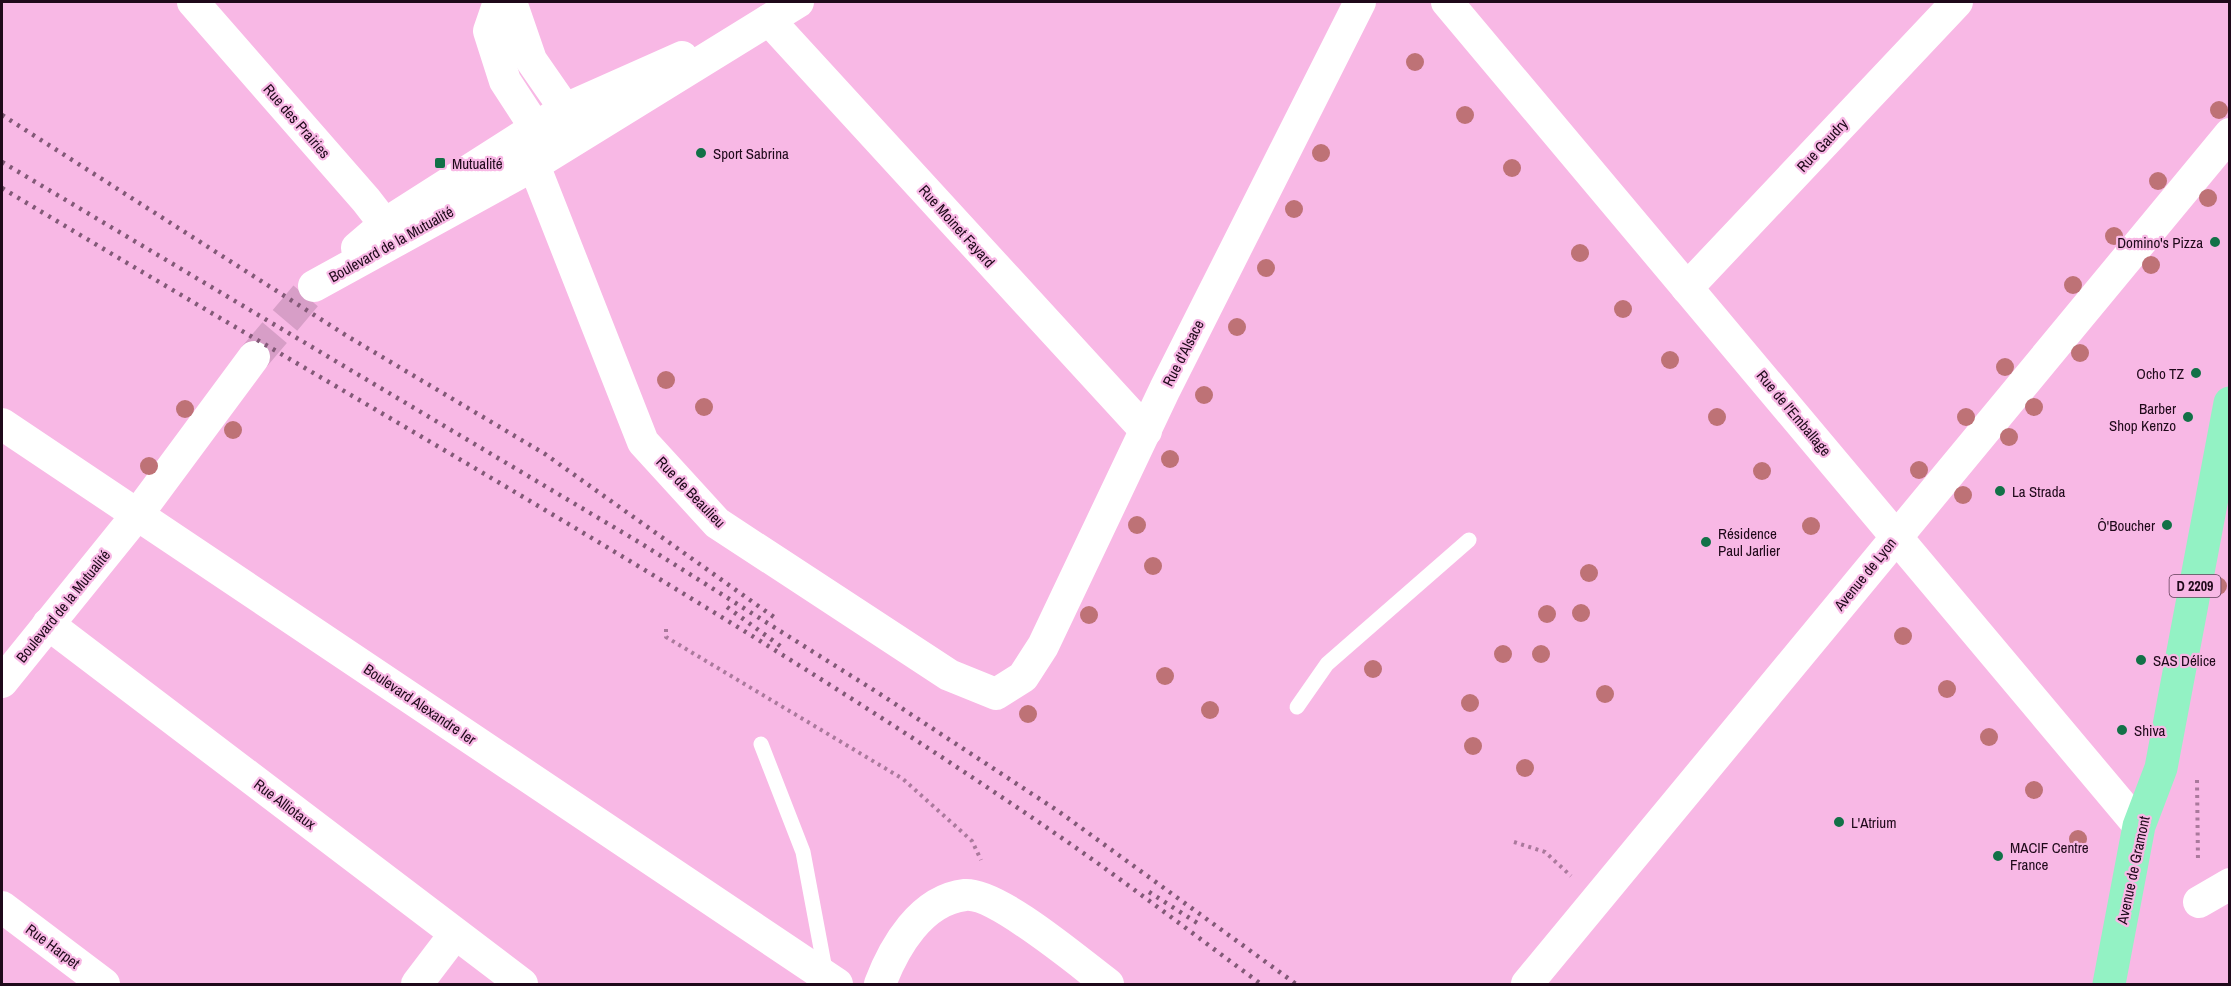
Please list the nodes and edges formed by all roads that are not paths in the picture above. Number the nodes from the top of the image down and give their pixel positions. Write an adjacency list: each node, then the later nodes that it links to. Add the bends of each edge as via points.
1 (193, 2): 14 (street, Rue des Prairies)
2 (500, 2): 10 (street, via 489,31 505,81)
3 (511, 2): 9 (street, via 531,60)
4 (798, 2): 8 (street, Boulevard de la Mutualité)
5 (1360, 2): 19 (street, Rue d'Alsace)
6 (1447, 2): 15 (street, Rue de l'Emballage)
7 (1957, 2): 15 (street, Rue Gaudry)
8 (769, 20): 9 (street, Boulevard de la Mutualité); 13 (street, Boulevard de la Mutualité); 19 (street, Rue Moinet Fayard)
9 (565, 109): 10 (street, Boulevard de la Mutualité); 13 (street)
10 (535, 127): 13 (street); 14 (street, Boulevard de la Mutualité)
11 (2229, 134): 12 (street, Avenue de Lyon)
12 (2216, 163): 21 (street, Avenue de Lyon)
13 (534, 165): 14 (street, Boulevard de la Mutualité); 25 (street, Rue de Beaulieu, via 643,442 717,523 949,675)
14 (392, 233)
15 (1688, 288): 21 (street, Rue de l'Emballage)
16 (254, 357): 20 (street, Boulevard de la Mutualité)
17 (2229, 403): 28 (main road, Avenue de Gramont / D 2209, via 2160,768)
18 (2, 424): 20 (street, Boulevard Alexandre Ier)
19 (1146, 431): 25 (street, Rue d'Alsace, via 1043,646 1023,677)
20 (137, 515): 23 (street, Boulevard de la Mutualité); 33 (street, Boulevard Alexandre Ier)
21 (1897, 535): 28 (street, Rue de l'Emballage); 39 (street, Avenue de Lyon)
22 (1469, 540): 26 (lane, via 1327,664)
23 (48, 624): 24 (street, Boulevard de la Mutualité); 32 (street, Rue Alliotaux)
24 (2, 682)
25 (996, 694)
26 (1297, 707)
27 (760, 744): 33 (lane, via 802,852)
28 (2139, 826): 40 (main road, Avenue de Gramont / D 2209)
29 (2229, 884): 30 (street)
30 (2199, 902)
31 (2, 907): 34 (street, Rue Harpet)
32 (455, 934): 35 (street); 36 (street, Rue Alliotaux)
33 (832, 981)
34 (104, 984)
35 (417, 984)
36 (522, 984)
37 (880, 984): 38 (street, via 910,928 936,904 967,895 1009,909)
38 (1108, 984)
39 (1527, 984)
40 (2109, 984)

